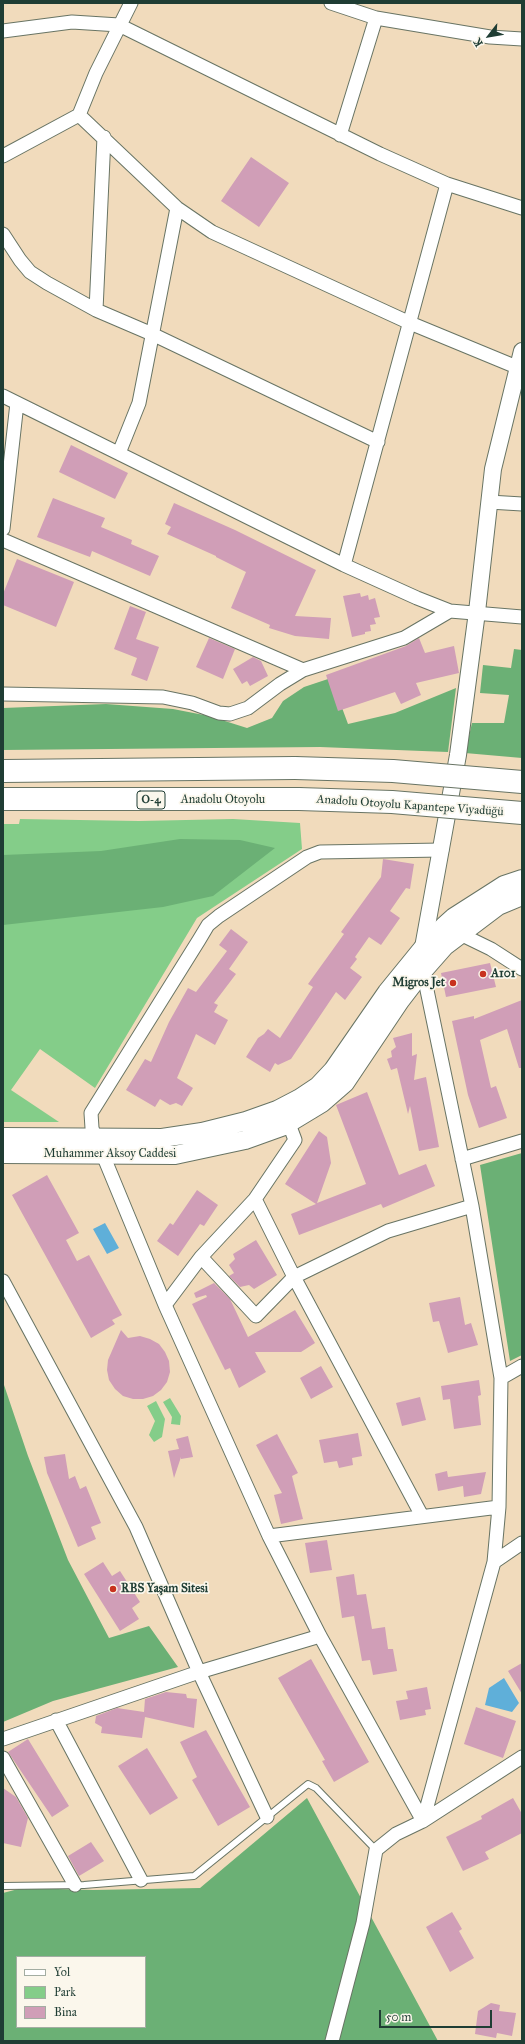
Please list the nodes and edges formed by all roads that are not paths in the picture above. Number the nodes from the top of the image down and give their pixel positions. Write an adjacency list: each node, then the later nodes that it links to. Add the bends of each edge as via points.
1 (131, 3): 4 (street)
2 (332, 3): 3 (street)
3 (376, 18): 6 (street, via 490,37); 8 (street)
4 (120, 25): 5 (street, via 72,22); 7 (street); 8 (street)
5 (3, 32)
6 (522, 39)
7 (79, 115): 9 (street); 10 (street)
8 (340, 135): 11 (street)
9 (104, 137): 12 (street); 15 (street)
10 (3, 156)
11 (447, 184): 13 (street); 16 (street)
12 (176, 208): 16 (street, via 212,232); 17 (street)
13 (522, 208)
14 (3, 234): 15 (street, via 30,272)
15 (96, 310): 17 (street)
16 (410, 323): 19 (street); 22 (street)
17 (152, 334): 22 (street); 23 (street, via 139,403)
18 (522, 351): 19 (street)
19 (519, 368): 24 (street, via 500,438)
20 (3, 396): 21 (street)
21 (17, 402): 23 (street); 26 (street)
22 (378, 442): 28 (street)
23 (119, 453): 28 (street)
24 (489, 502): 25 (street); 30 (street)
25 (522, 504)
26 (3, 529)
27 (3, 540): 32 (street)
28 (344, 565): 29 (street)
29 (450, 612): 30 (street); 32 (street, via 404,638)
30 (477, 612): 31 (street); 39 (street, via 458,755)
31 (522, 617)
32 (303, 670): 33 (street, via 248,708 230,714 163,697)
33 (3, 694)
34 (3, 771): 35 (highway, bridge, via 295,768 393,771)
35 (522, 782)
36 (3, 799): 37 (highway, Anadolu Otoyolu / O-4)
37 (298, 799): 38 (highway, Anadolu Otoyolu Kapantepe Viyadüğü / O-4, bridge, via 392,802)
38 (522, 813)
39 (442, 850): 42 (street); 49 (street, via 320,852 307,856 208,925 92,1113)
40 (522, 879): 43 (main road, Muhammer Aksoy Caddesi, via 504,885 454,917)
41 (522, 896): 43 (main road, Muhammer Aksoy Caddesi)
42 (429, 916): 43 (street); 44 (street)
43 (452, 930): 44 (main road, Muhammer Aksoy Caddesi); 45 (street, via 491,949); 46 (main road, Muhammer Aksoy Caddesi)
44 (422, 949): 46 (street); 47 (main road, Muhammer Aksoy Caddesi, via 387,992 333,1070)
45 (522, 969)
46 (423, 971): 47 (main road, Muhammer Aksoy Caddesi, via 344,1083 322,1103); 53 (street)
47 (286, 1115): 49 (main road, Muhammer Aksoy Caddesi, via 162,1138); 52 (main road, Muhammer Aksoy Caddesi, via 245,1140 195,1152 175,1155); 54 (street, via 295,1140)
48 (3, 1136): 49 (main road, Muhammer Aksoy Caddesi)
49 (95, 1137): 52 (main road)
50 (522, 1141): 53 (street)
51 (3, 1154): 52 (main road, Muhammer Aksoy Caddesi)
52 (103, 1155): 59 (street)
53 (462, 1159): 55 (street)
54 (255, 1199): 56 (street); 57 (street)
55 (472, 1206): 57 (street, via 388,1231); 61 (street)
56 (201, 1257): 57 (street, via 256,1316); 59 (street)
57 (294, 1277): 63 (street)
58 (3, 1281): 68 (street, via 136,1527)
59 (165, 1305): 64 (street)
60 (522, 1366): 61 (street)
61 (501, 1378): 62 (street)
62 (498, 1507): 63 (street); 66 (street)
63 (422, 1516): 64 (street)
64 (269, 1536): 67 (street)
65 (522, 1543): 66 (street)
66 (494, 1562): 74 (street)
67 (320, 1636): 68 (street); 74 (street)
68 (200, 1672): 69 (street); 73 (street)
69 (56, 1720): 70 (street); 76 (street)
70 (3, 1740)
71 (522, 1757): 74 (street)
72 (3, 1758): 77 (street)
73 (267, 1817): 75 (lane, via 308,1784 316,1788); 76 (lane, via 194,1876)
74 (423, 1821): 75 (street, via 396,1834)
75 (376, 1850): 79 (street, via 363,1923)
76 (141, 1880): 77 (lane)
77 (75, 1885): 78 (lane)
78 (3, 1886)
79 (332, 2041)

